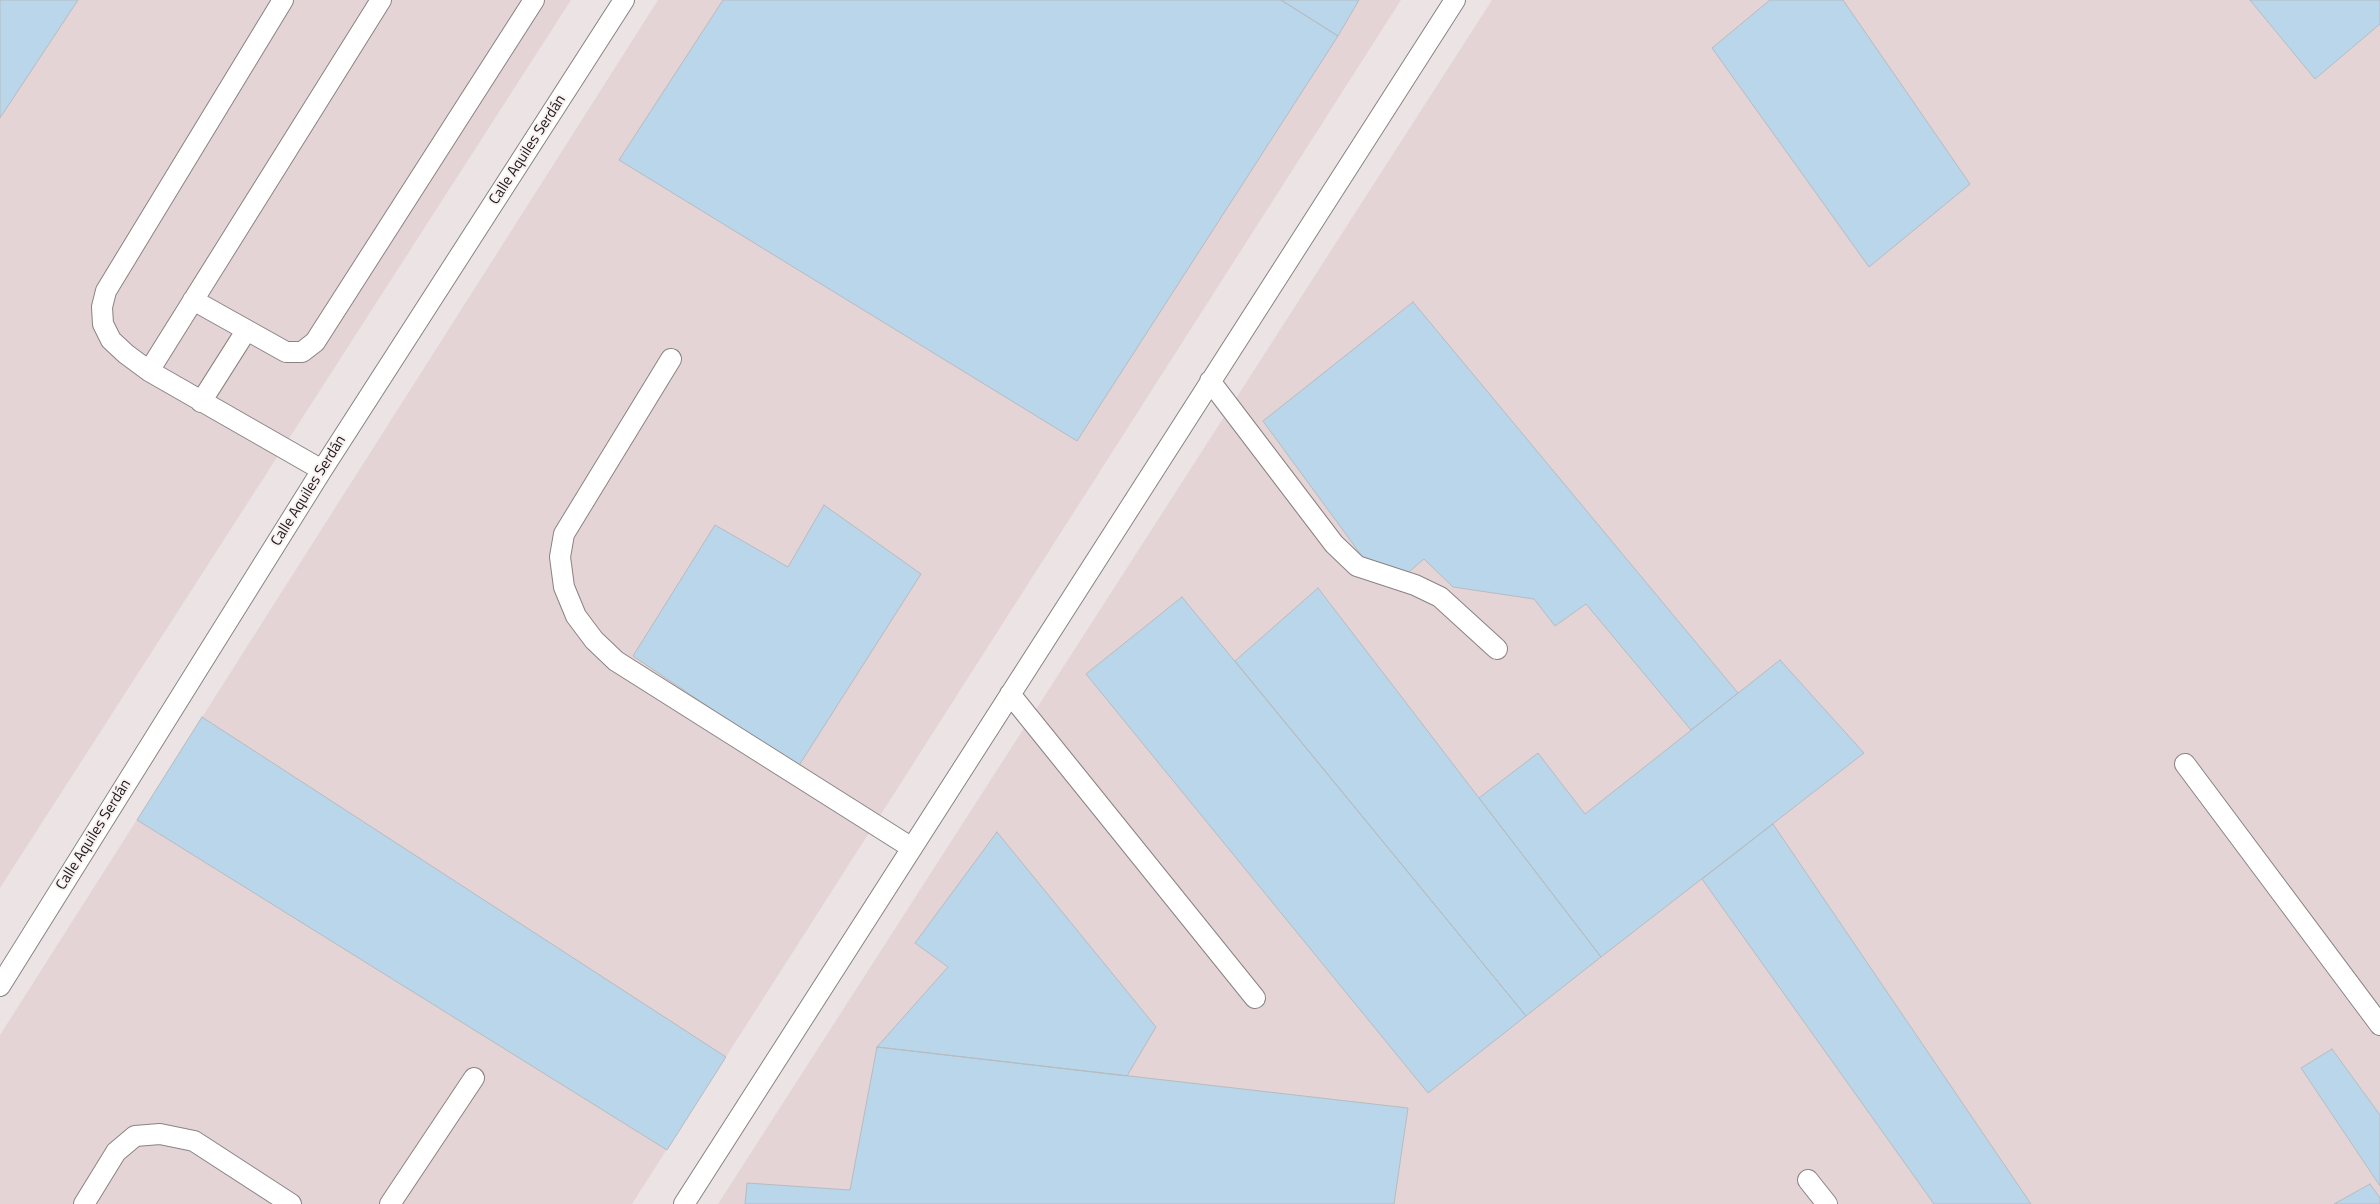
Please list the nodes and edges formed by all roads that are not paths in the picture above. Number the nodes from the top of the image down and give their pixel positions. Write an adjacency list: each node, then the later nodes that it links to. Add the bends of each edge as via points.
1 (283, 0): 9 (lane, via 106,290 103,324 112,340)
2 (381, 0): 6 (lane)
3 (534, 0): 7 (lane, via 315,342 302,352 286,352)
4 (624, 0): 12 (lane, Calle Aquiles Serdán)
5 (1455, 0): 10 (lane)
6 (193, 300): 7 (lane); 9 (lane)
7 (246, 331): 11 (lane)
8 (671, 359): 16 (lane, via 564,534 560,557 564,587 576,616 616,661)
9 (149, 371): 11 (lane)
10 (1210, 381): 13 (lane, via 1334,544 1357,566 1440,597); 14 (lane)
11 (202, 402): 12 (lane)
12 (322, 470): 17 (lane, Calle Aquiles Serdán)
13 (1497, 649)
14 (1010, 694): 16 (lane); 18 (lane)
15 (2185, 764): 19 (lane)
16 (912, 848): 25 (lane)
17 (0, 986)
18 (1255, 998)
19 (2380, 1024)
20 (474, 1078): 24 (lane)
21 (1808, 1180): 26 (lane)
22 (84, 1204): 23 (lane, via 116,1152 135,1136 160,1134 194,1141)
23 (291, 1204)
24 (390, 1204)
25 (684, 1204)
26 (1827, 1204)

